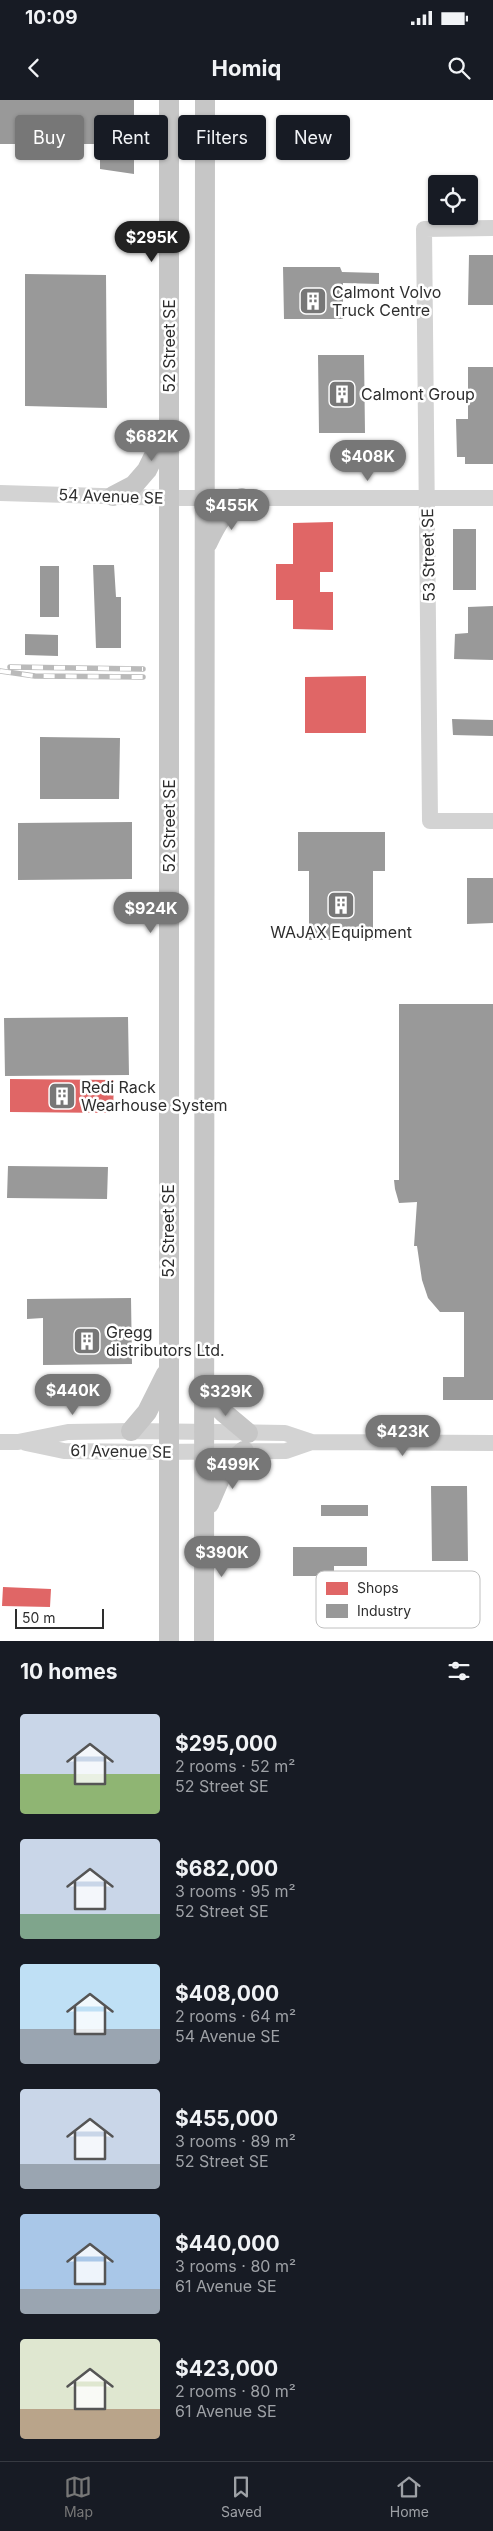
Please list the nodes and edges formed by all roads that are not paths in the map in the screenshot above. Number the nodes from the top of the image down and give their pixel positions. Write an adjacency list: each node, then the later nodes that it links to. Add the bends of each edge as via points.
1 (169, 100): 4 (main road, 52 Street SE)
2 (205, 100): 8 (main road)
3 (493, 228): 10 (street, 53 Street SE, via 424,228)
4 (169, 425): 6 (main road, via 147,470 134,485); 7 (main road, 52 Street SE)
5 (0, 493): 6 (street, 54 Avenue SE)
6 (112, 496): 7 (street, 54 Avenue SE)
7 (169, 498): 8 (street, 54 Avenue SE); 14 (main road, 52 Street SE)
8 (204, 498): 9 (street, 54 Avenue SE); 12 (main road)
9 (242, 498): 10 (street, 54 Avenue SE); 12 (main road, via 218,519)
10 (428, 498): 11 (street, 54 Avenue SE); 13 (street, 53 Street SE, via 430,821)
11 (493, 498)
12 (204, 550): 15 (main road)
13 (493, 822)
14 (168, 1370): 16 (main road, via 147,1412); 17 (main road, 52 Street SE)
15 (204, 1393): 20 (main road); 21 (main road)
16 (131, 1431): 17 (street, 61 Avenue SE); 19 (street, 61 Avenue SE, via 68,1432)
17 (169, 1432): 20 (street, 61 Avenue SE); 23 (main road, 52 Street SE)
18 (0, 1442): 19 (street, 61 Avenue SE)
19 (18, 1442): 23 (street, 61 Avenue SE, via 64,1451)
20 (204, 1442): 21 (street, 61 Avenue SE); 23 (street, 61 Avenue SE); 24 (main road)
21 (246, 1442): 22 (street, 61 Avenue SE, via 286,1452 312,1442); 24 (main road, via 225,1467)
22 (493, 1443)
23 (169, 1452): 25 (main road, 52 Street SE)
24 (204, 1515): 26 (main road)
25 (169, 1641)
26 (204, 1641)

